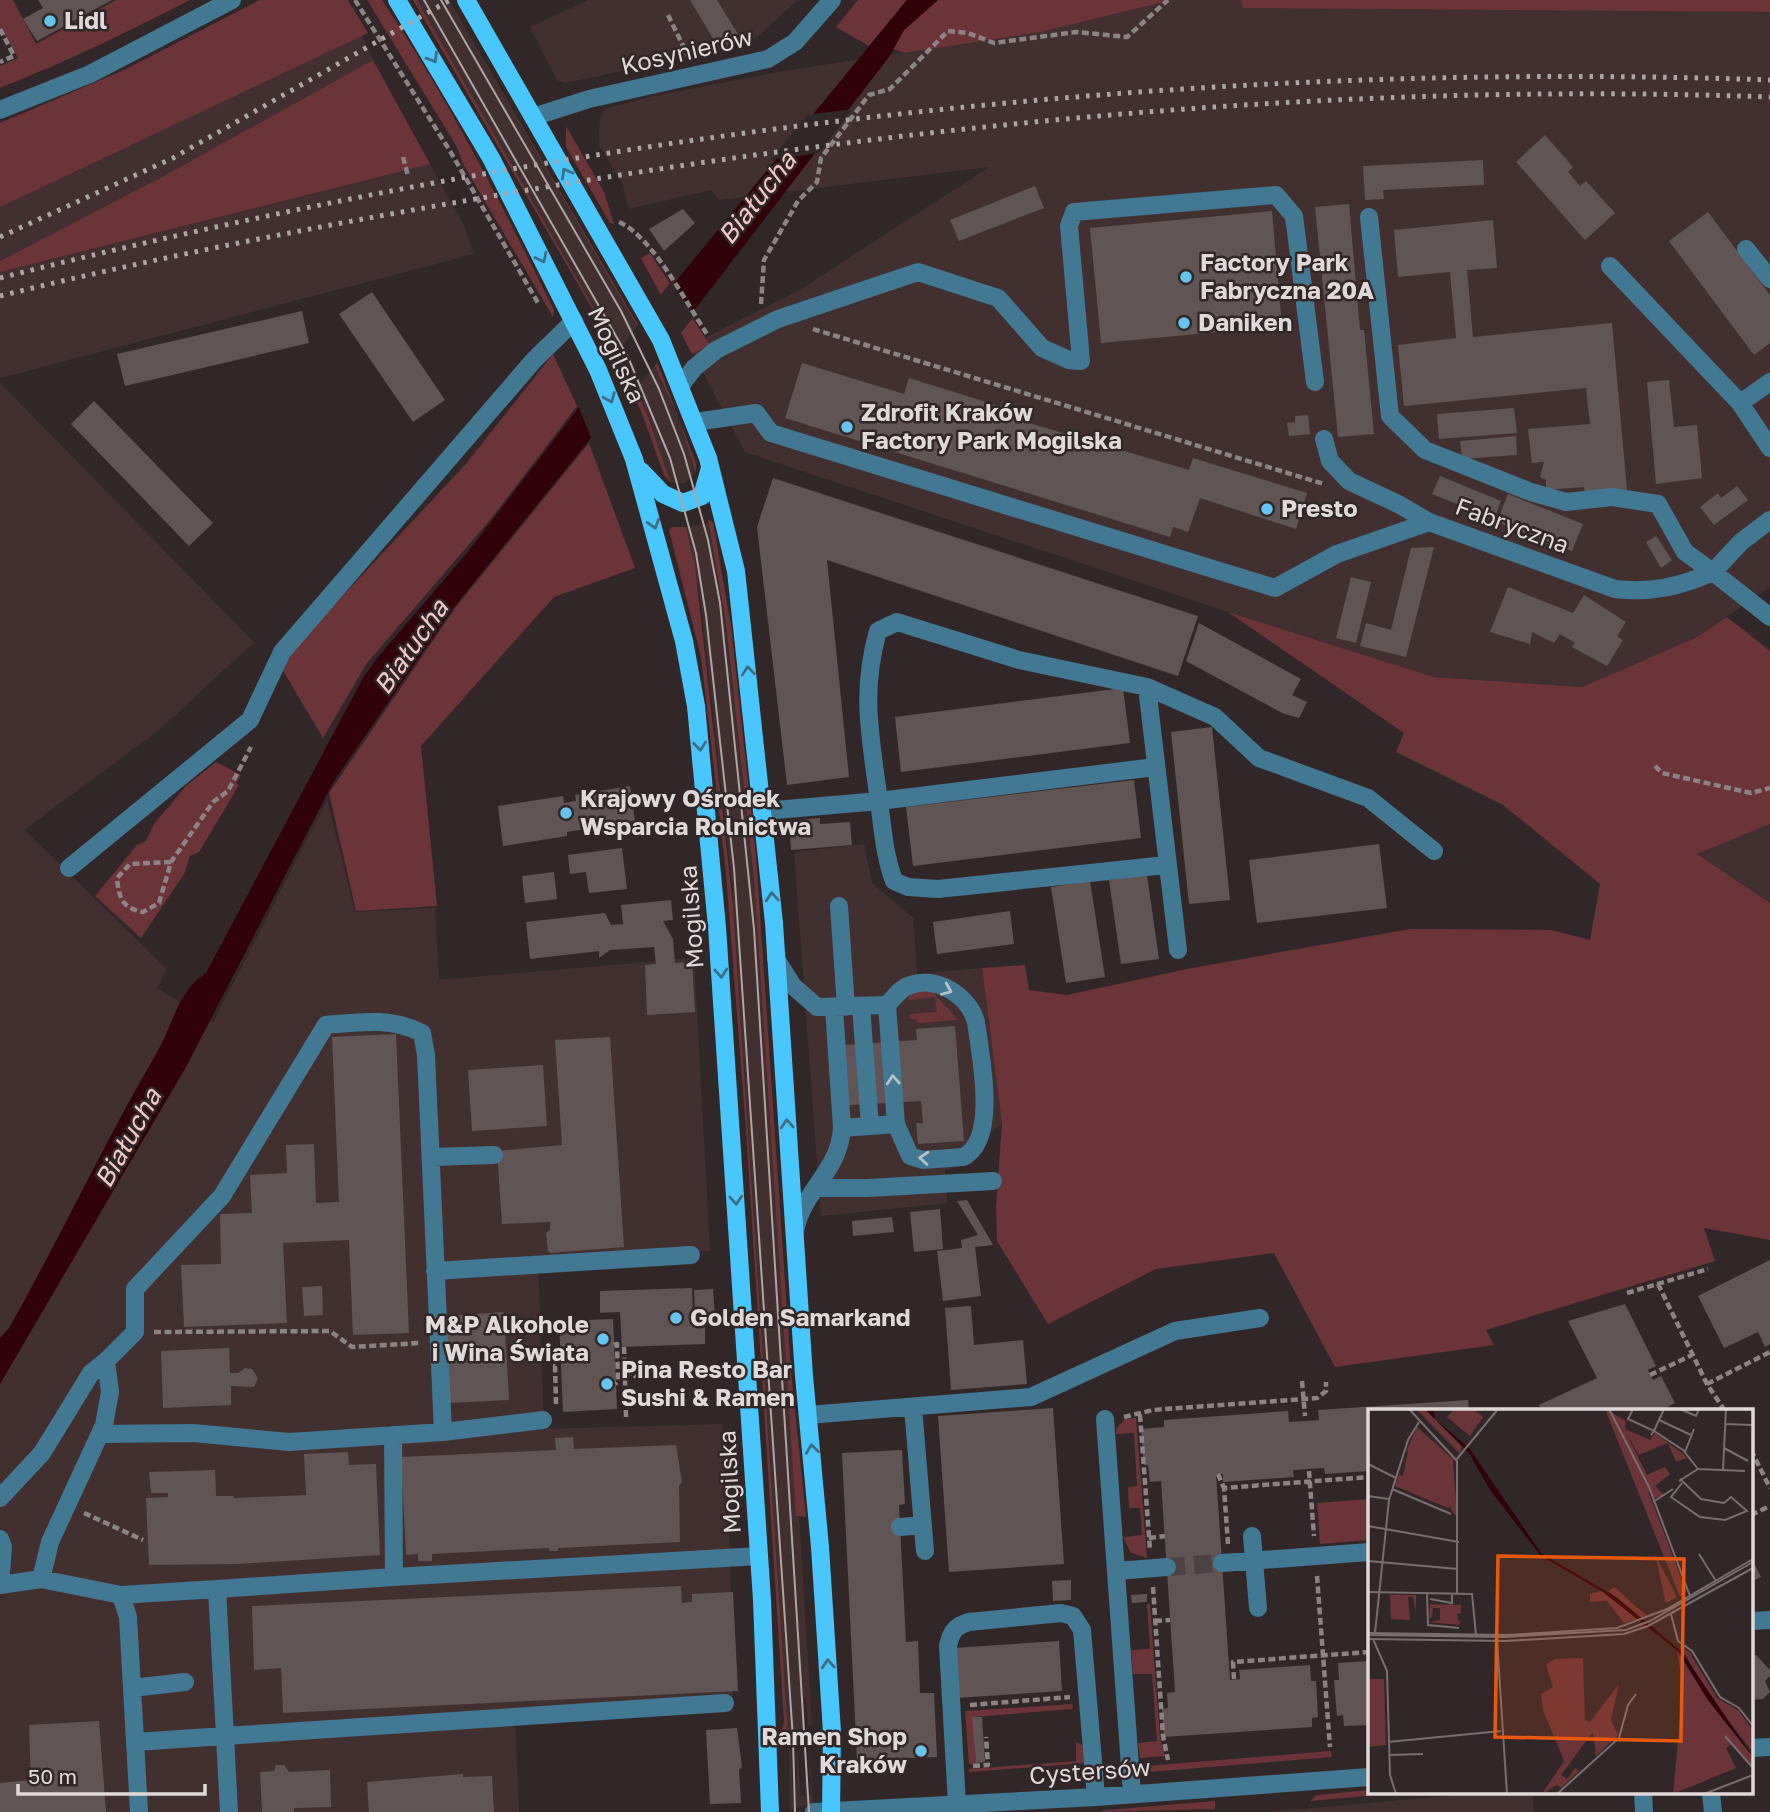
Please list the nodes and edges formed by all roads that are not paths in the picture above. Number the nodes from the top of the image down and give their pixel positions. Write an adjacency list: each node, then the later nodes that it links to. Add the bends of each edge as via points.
1 (232, 0): 5 (street, via 90,74)
2 (397, 0): 11 (main road, Mogilska, one-way to 11, via 491,158)
3 (466, 0): 6 (main road, Mogilska)
4 (832, 0): 6 (street, Kosynierów, via 812,25 775,56 589,99)
5 (0, 110)
6 (533, 117): 14 (main road, Mogilska, one-way to 6, via 637,296)
7 (1369, 217): 23 (street, via 1391,416 1425,450 1531,492 1566,502 1612,497 1658,504 1685,552)
8 (1746, 249): 10 (street)
9 (1610, 266): 15 (street)
10 (1770, 279)
11 (573, 321): 19 (main road, Mogilska, one-way to 19); 31 (street, via 282,652 250,720)
12 (1315, 382): 14 (street, via 1294,216 1276,195 1074,212 1069,226 1081,361 1042,348 998,298 918,272 761,327 716,350)
13 (1770, 382): 15 (street)
14 (681, 385): 16 (main road, Mogilska)
15 (1740, 403): 18 (street)
16 (696, 422): 20 (main road, Mogilska); 22 (street, via 756,413 771,433 1275,588 1337,554)
17 (1324, 439): 22 (street, Fabryczna, via 1330,461 1349,481)
18 (1770, 448)
19 (633, 456): 20 (main road, via 655,488 683,503 705,492); 63 (main road, Mogilska, one-way to 63, via 684,641 710,832)
20 (708, 458): 28 (main road, Mogilska, one-way to 20, via 736,571)
21 (1770, 520): 23 (street, Fabryczna)
22 (1429, 522): 23 (street, Fabryczna, via 1615,589 1646,592 1679,587)
23 (1713, 572): 24 (street)
24 (1770, 617)
25 (1147, 687): 26 (street); 27 (street, via 1020,660 897,622 878,631 866,680 869,744); 29 (street, via 1215,717 1259,758 1368,798)
26 (1156, 767): 27 (street); 30 (street)
27 (879, 801): 28 (street); 30 (street, via 885,856 894,881 908,887 938,889)
28 (764, 811): 34 (main road, Mogilska, one-way to 28)
29 (1434, 851)
30 (1166, 865): 33 (street)
31 (69, 868)
32 (839, 906): 36 (street)
33 (1178, 950)
34 (776, 959): 36 (street, via 788,980 817,1007); 44 (main road, Mogilska, one-way to 34)
35 (887, 1004): 36 (street); 37 (street, one-way to 35); 37 (street, one-way to 37, via 908,986 922,984 946,988 962,998 976,1022 985,1102 976,1141 962,1157 923,1160 910,1156)
36 (847, 1007): 38 (street); 39 (street)
37 (896, 1124): 38 (street)
38 (870, 1126): 39 (street)
39 (842, 1128): 43 (street, via 838,1154)
40 (494, 1155): 41 (street)
41 (430, 1157): 46 (street); 48 (street, via 422,1033 382,1020 326,1025 222,1196 135,1289 135,1332)
42 (993, 1181): 43 (street)
43 (815, 1188): 44 (street, via 804,1202)
44 (795, 1235): 50 (main road, Mogilska)
45 (691, 1255): 46 (street)
46 (435, 1271): 53 (street)
47 (1259, 1318): 49 (street, via 1175,1331 1031,1397)
48 (106, 1361): 54 (street, via 110,1392); 56 (street, via 91,1373 42,1453)
49 (913, 1407): 50 (street); 57 (street)
50 (808, 1415): 90 (main road, Mogilska, one-way to 50, via 832,1732)
51 (1105, 1419): 67 (street)
52 (542, 1420): 53 (street)
53 (443, 1432): 55 (street)
54 (100, 1434): 55 (street, via 193,1433 289,1442); 69 (street, via 50,1542)
55 (393, 1436): 68 (street)
56 (0, 1498)
57 (923, 1525): 58 (street); 61 (street)
58 (900, 1527)
59 (1252, 1536): 64 (street)
60 (0, 1539): 70 (street)
61 (925, 1551)
62 (1368, 1552): 64 (street)
63 (759, 1556): 68 (street); 93 (main road, Mogilska)
64 (1255, 1561): 65 (street); 73 (street)
65 (1225, 1563)
66 (1167, 1567): 67 (street)
67 (1116, 1571): 84 (street)
68 (394, 1577): 71 (street)
69 (41, 1579): 70 (street); 72 (street)
70 (0, 1585)
71 (217, 1589): 72 (street); 79 (street)
72 (121, 1595): 77 (street, via 128,1617)
73 (1258, 1608)
74 (1770, 1620): 75 (street)
75 (1752, 1621)
76 (185, 1682): 77 (street)
77 (132, 1688): 80 (street)
78 (725, 1703): 79 (street)
79 (225, 1736): 80 (street); 92 (street)
80 (135, 1742): 91 (street)
81 (1770, 1747): 82 (street)
82 (1752, 1748)
83 (1368, 1777): 84 (street, Cystersów)
84 (1132, 1794): 87 (street, Cystersów)
85 (1643, 1794): 94 (street)
86 (1711, 1794): 95 (street)
87 (1096, 1797): 88 (street, via 1082,1626 1070,1614 1056,1613 957,1625 951,1633); 89 (street, Cystersów)
88 (957, 1804): 89 (street, Cystersów); 90 (street, Cystersów)
89 (1076, 1805)
90 (825, 1811)
91 (139, 1812)
92 (229, 1812)
93 (770, 1812)
94 (1644, 1812)
95 (1713, 1812)

